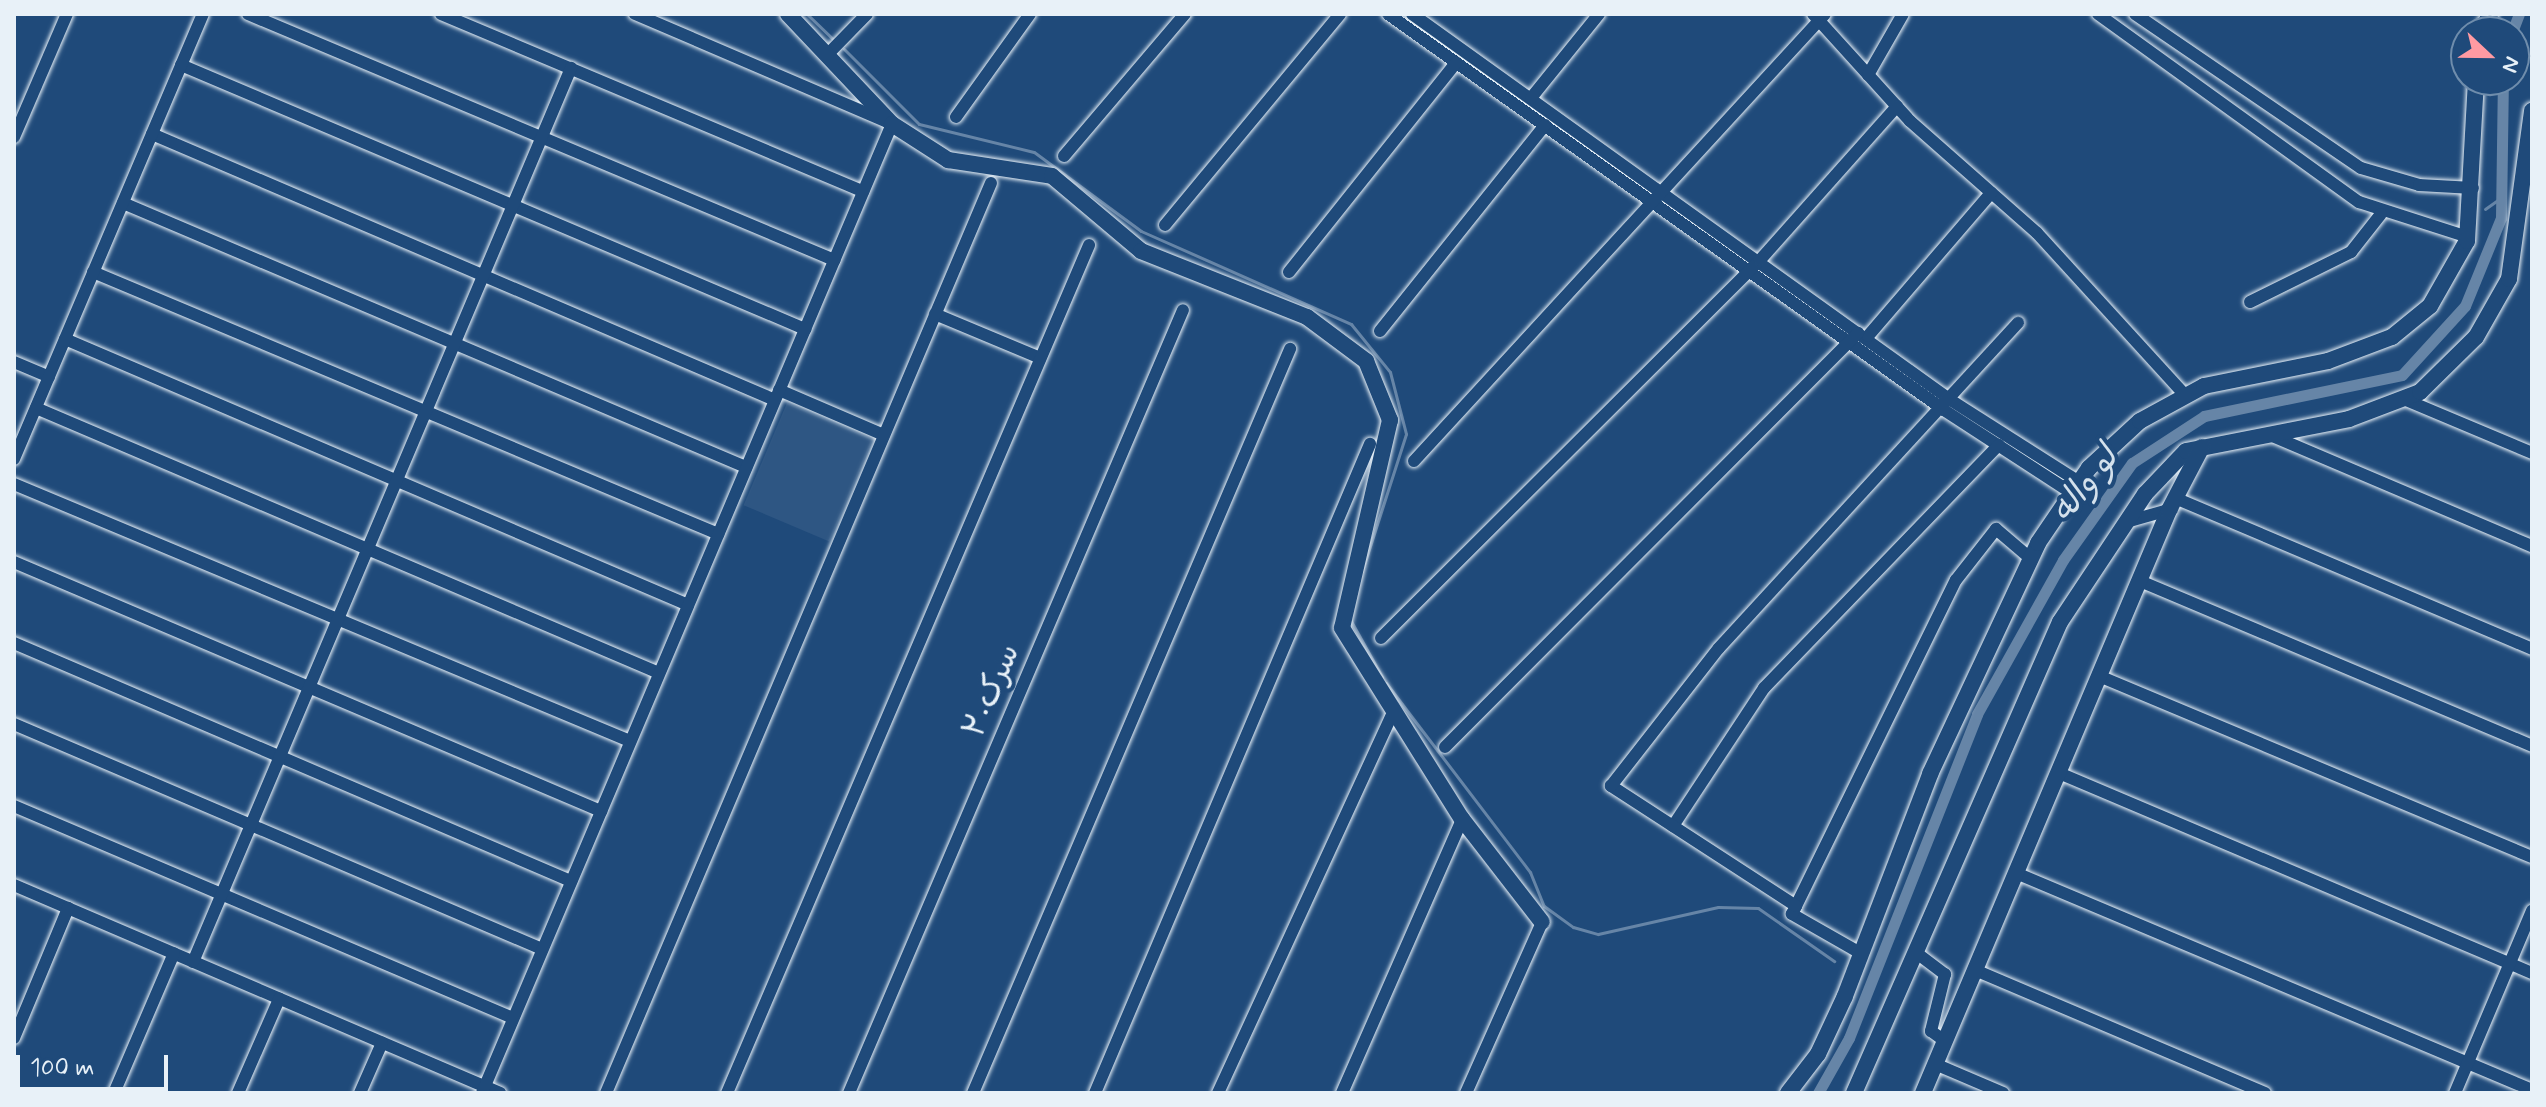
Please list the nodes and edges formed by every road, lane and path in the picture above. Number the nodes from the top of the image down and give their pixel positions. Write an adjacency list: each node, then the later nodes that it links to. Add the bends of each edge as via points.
1 (67, 14): 31 (street)
2 (203, 14): 20 (street)
3 (248, 14): 32 (street)
4 (441, 14): 21 (street)
5 (635, 14): 28 (street)
6 (788, 14): 18 (street)
7 (867, 14): 18 (street)
8 (1030, 14): 27 (street)
9 (1185, 14): 33 (street)
10 (1340, 14): 43 (street)
11 (1388, 14): 19 (street)
12 (1412, 14): 24 (street)
13 (1599, 14): 24 (street)
14 (1903, 14): 22 (street)
15 (2098, 14): 42 (street)
16 (2135, 14): 35 (street, via 2361,168 2419,185)
17 (1819, 16): 22 (street); 39 (street)
18 (827, 55): 28 (street)
19 (1456, 63): 29 (street); 50 (street)
20 (181, 65): 30 (street); 41 (street)
21 (571, 68): 32 (street); 37 (street)
22 (1868, 75): 25 (street)
23 (2476, 96): 35 (street)
24 (1531, 98): 39 (street)
25 (1897, 106): 38 (street); 47 (street)
26 (2532, 111): 36 (street)
27 (956, 117)
28 (892, 124): 37 (street); 99 (street, via 948,160 1052,176 1141,251 1307,317 1366,361 1390,420 1342,628)
29 (1545, 125): 39 (street); 57 (street)
30 (152, 134): 40 (street); 51 (street)
31 (14, 137)
32 (542, 138): 41 (street); 46 (street)
33 (1064, 156)
34 (991, 183): 54 (street)
35 (2473, 188): 44 (street)
36 (2528, 189): 67 (street, via 2509,279 2476,337)
37 (863, 191): 46 (street)
38 (1991, 193): 58 (street); 66 (street)
39 (1658, 196): 47 (street); 48 (street); 78 (street)
40 (123, 203): 49 (street); 60 (street)
41 (513, 206): 51 (street); 56 (street)
42 (2381, 214): 44 (street); 52 (street, via 2351,252)
43 (1165, 225)
44 (2468, 237): 66 (street, via 2430,306 2392,337)
45 (1089, 245): 62 (street)
46 (834, 260): 56 (street)
47 (1760, 260): 48 (street); 58 (street)
48 (1749, 269): 58 (street); 93 (street)
49 (93, 272): 59 (street); 70 (street)
50 (1289, 272)
51 (484, 276): 60 (street); 65 (street)
52 (2250, 302)
53 (1183, 310): 143 (street, سرک۲۰)
54 (935, 314): 62 (street); 72 (street)
55 (2018, 323): 68 (street)
56 (805, 329): 65 (street)
57 (1380, 331)
58 (1860, 335): 68 (street); 103 (street)
59 (65, 339): 64 (street); 80 (street)
60 (455, 344): 70 (street); 79 (street)
61 (1290, 349): 144 (street)
62 (1040, 358): 142 (street)
63 (14, 362): 64 (street)
64 (49, 377): 69 (street)
65 (777, 395): 72 (street); 79 (street)
66 (2186, 396): 82 (street, via 2140,421)
67 (2406, 400): 71 (street, via 2349,419); 76 (street)
68 (1948, 406): 74 (street); 82 (street); 110 (street, via 1719,648 1611,786)
69 (36, 408): 77 (street); 87 (street)
70 (426, 412): 80 (street); 85 (street)
71 (2263, 432): 75 (street); 86 (street)
72 (884, 435): 141 (street)
73 (1370, 444): 145 (street)
74 (1999, 445): 82 (street); 110 (street, via 1764,688)
75 (2202, 447): 83 (street); 84 (street, via 2186,451)
76 (2532, 453)
77 (14, 459)
78 (1414, 461)
79 (746, 467): 85 (street)
80 (397, 481): 87 (street); 91 (street)
81 (14, 484): 92 (street)
82 (2076, 488): 88 (street)
83 (2176, 504): 84 (street); 90 (street); 95 (street)
84 (2126, 522): 123 (street, via 2060,622)
85 (718, 534): 91 (street)
86 (2532, 546)
87 (368, 549): 92 (street); 96 (street)
88 (2030, 558): 116 (street, via 1996,529 1956,580); 122 (street, via 1930,774)
89 (14, 562): 98 (street)
90 (2140, 581): 97 (street); 102 (street)
91 (688, 605): 96 (street)
92 (338, 619): 98 (street); 101 (street)
93 (1381, 638)
94 (14, 643): 104 (street)
95 (2532, 649)
96 (659, 673): 101 (street)
97 (2099, 676): 105 (street); 111 (street)
98 (309, 687): 104 (street); 107 (street)
99 (1394, 710): 108 (street); 146 (street)
100 (14, 724): 109 (street)
101 (630, 741): 107 (street)
102 (2532, 746)
103 (1445, 747)
104 (280, 757): 109 (street); 113 (street)
105 (2059, 773): 112 (street); 125 (street)
106 (14, 806): 115 (street)
107 (601, 811): 113 (street)
108 (1462, 819): 119 (street); 147 (street)
109 (251, 825): 115 (street); 120 (street)
110 (1673, 826): 116 (street)
111 (2532, 857)
112 (2016, 873): 126 (street); 134 (street)
113 (571, 881): 120 (street)
114 (14, 885): 117 (street)
115 (222, 894): 124 (street); 129 (street)
116 (1796, 906): 122 (street, via 1792,914)
117 (68, 908): 121 (street); 130 (street)
118 (2532, 911): 125 (street)
119 (1542, 922): 148 (street)
120 (542, 949): 129 (street)
121 (174, 953): 124 (street); 137 (street)
122 (1862, 954): 149 (street, via 1818,1054)
123 (1918, 954): 131 (street, via 1945,974 1931,1031); 150 (street)
124 (193, 962): 128 (street)
125 (2510, 964): 127 (street); 134 (street)
126 (1975, 970): 131 (street); 153 (street)
127 (2532, 973)
128 (279, 999): 132 (street); 138 (street)
129 (513, 1018): 135 (street)
130 (14, 1038)
131 (1945, 1041): 133 (street)
132 (382, 1043): 135 (street); 139 (street)
133 (1935, 1064): 151 (street); 152 (street)
134 (2467, 1064): 136 (street); 154 (street)
135 (483, 1090): 140 (street)
136 (2532, 1090)
137 (114, 1093)
138 (238, 1093)
139 (360, 1093)
140 (500, 1093)
141 (606, 1093)
142 (727, 1093)
143 (849, 1093)
144 (973, 1093)
145 (1095, 1093)
146 (1218, 1093)
147 (1342, 1093)
148 (1466, 1093)
149 (1788, 1093)
150 (1854, 1093)
151 (1923, 1093)
152 (2003, 1093)
153 (2265, 1093)
154 (2455, 1093)

